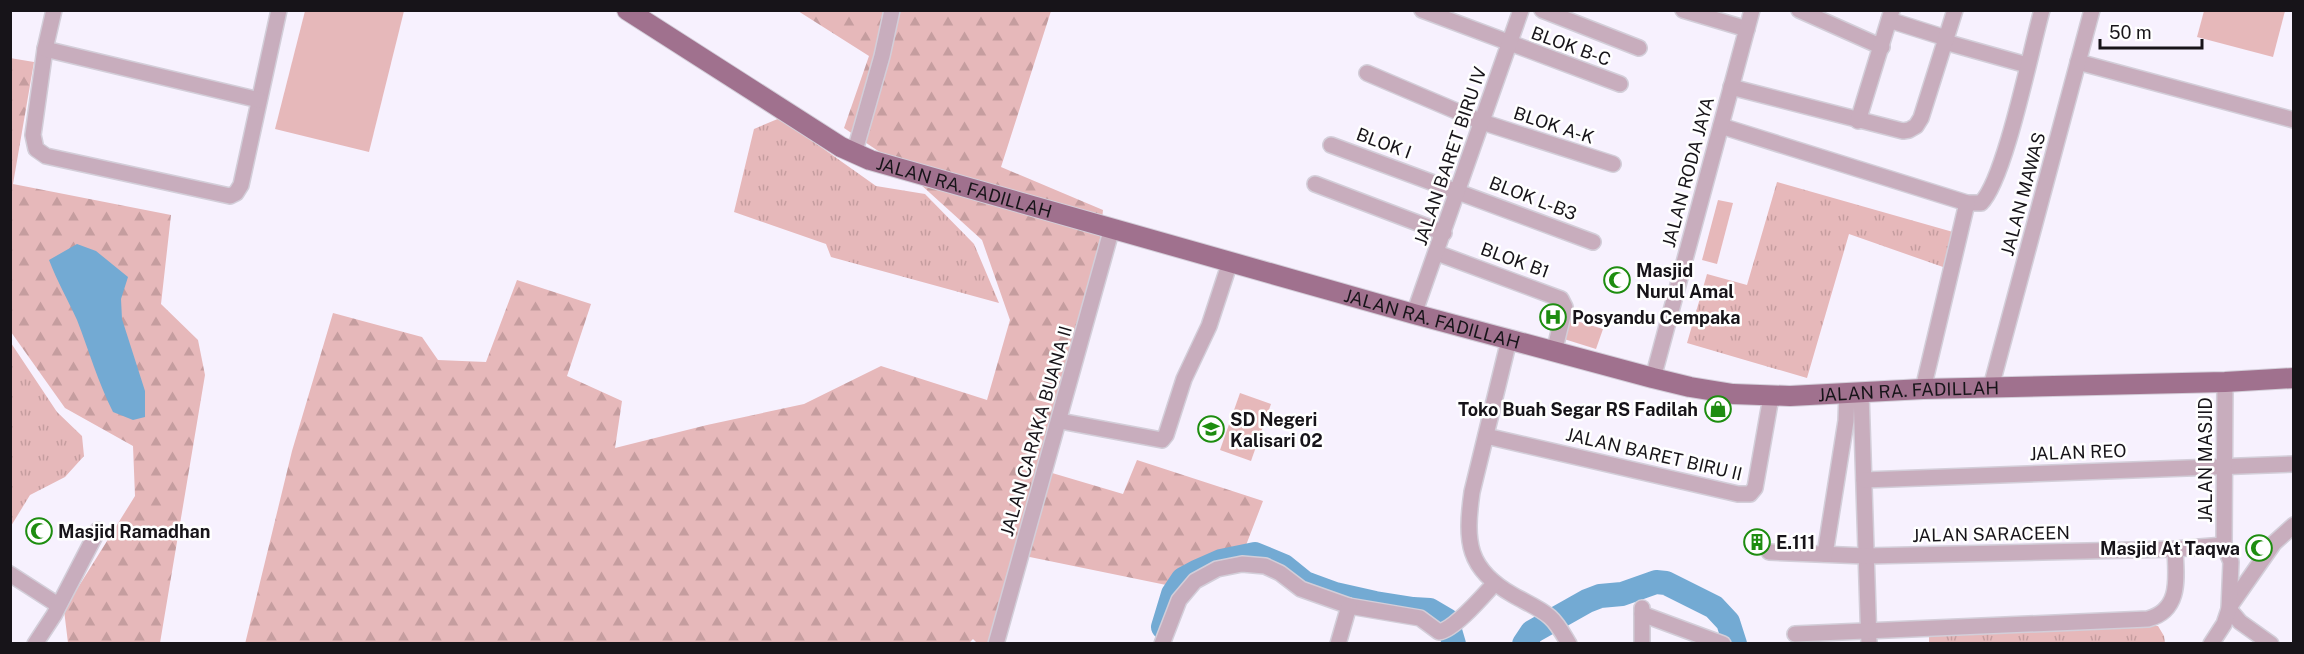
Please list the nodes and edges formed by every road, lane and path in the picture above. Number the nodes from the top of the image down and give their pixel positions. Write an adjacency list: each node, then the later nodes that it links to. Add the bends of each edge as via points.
1 (54, 10): 20 (street)
2 (279, 10): 26 (street)
3 (627, 10): 32 (main road, JALAN RA. FADILLAH)
4 (892, 10): 32 (street)
5 (1422, 10): 17 (street, BLOK B-C)
6 (1521, 10): 17 (street, JALAN BARET BIRU IV)
7 (1542, 10): 19 (street)
8 (1683, 10): 15 (street)
9 (1752, 10): 15 (street, JALAN RODA JAYA)
10 (1799, 10): 18 (street)
11 (1955, 10): 16 (street)
12 (2042, 10): 22 (street)
13 (2092, 10): 21 (street, JALAN MAWAS)
14 (1891, 15): 16 (street); 18 (street)
15 (1747, 29): 25 (street, JALAN RODA JAYA)
16 (1946, 40): 22 (street); 28 (street, via 1916,126 1903,131)
17 (1510, 43): 24 (street, BLOK B-C); 29 (street, JALAN BARET BIRU IV)
18 (1882, 47): 28 (street)
19 (1639, 48)
20 (45, 49): 26 (street); 26 (street, via 33,135 36,149 46,156 230,196 241,185)
21 (2078, 63): 27 (street); 48 (street, JALAN MAWAS)
22 (2027, 65): 36 (street, via 1990,192 1981,203)
23 (1366, 73): 29 (street, BLOK A-K)
24 (1620, 84)
25 (1731, 87): 28 (street); 30 (street, JALAN RODA JAYA)
26 (259, 100)
27 (2294, 120)
28 (1858, 121)
29 (1482, 122): 33 (street, BLOK A-K); 35 (street, JALAN BARET BIRU IV)
30 (1721, 126): 36 (street); 45 (street, JALAN RODA JAYA)
31 (1331, 145): 35 (street, BLOK I)
32 (854, 154): 37 (main road, JALAN RA. FADILLAH)
33 (1613, 164)
34 (1315, 184): 38 (street)
35 (1458, 191): 38 (street, JALAN BARET BIRU IV); 39 (street, BLOK L-B3)
36 (1967, 203): 49 (street)
37 (1112, 228): 41 (main road, JALAN RA. FADILLAH); 52 (street, JALAN CARAKA BUANA II)
38 (1444, 234): 40 (street, JALAN BARET BIRU IV)
39 (1593, 242)
40 (1437, 253): 42 (street, JALAN BARET BIRU IV); 44 (street, BLOK B1, via 1561,299 1565,307)
41 (1230, 262): 42 (main road, JALAN RA. FADILLAH); 52 (street, via 1209,326 1162,440)
42 (1414, 314): 43 (main road, JALAN RA. FADILLAH)
43 (1509, 340): 44 (main road, JALAN RA. FADILLAH); 53 (street)
44 (1554, 352): 45 (main road, JALAN RA. FADILLAH)
45 (1653, 378): 51 (main road, JALAN RA. FADILLAH)
46 (2294, 378): 47 (main road, JALAN RA. FADILLAH)
47 (2224, 382): 48 (main road, JALAN RA. FADILLAH); 55 (street, JALAN MASJID)
48 (1991, 387): 49 (main road, JALAN RA. FADILLAH)
49 (1923, 389): 50 (main road, JALAN RA. FADILLAH)
50 (1854, 393): 51 (main road, JALAN RA. FADILLAH); 56 (street); 62 (street)
51 (1771, 397): 53 (street, JALAN BARET BIRU II, via 1755,488 1749,494)
52 (1060, 421): 73 (street, JALAN CARAKA BUANA II)
53 (1486, 436): 65 (street, via 1472,492 1469,530 1475,559)
54 (2294, 464): 55 (street, JALAN REO)
55 (2224, 466): 56 (street, JALAN REO); 59 (street, JALAN MASJID)
56 (1864, 480): 63 (street)
57 (2294, 525): 68 (street, via 2274,543)
58 (98, 530): 66 (street)
59 (2224, 545): 60 (street, JALAN SARACEEN); 68 (street, JALAN MASJID, via 2231,562)
60 (2175, 549): 63 (street, JALAN SARACEEN); 71 (street, via 2174,598 2152,618)
61 (1769, 552): 62 (street, JALAN SARACEEN)
62 (1825, 554): 63 (street, JALAN SARACEEN)
63 (1866, 556): 71 (street)
64 (10, 574): 66 (street)
65 (1494, 584): 69 (street); 76 (street, via 1555,622)
66 (58, 605): 72 (street)
67 (1349, 606): 69 (street, via 1420,618 1436,630); 74 (street, via 1309,593 1265,566 1231,566 1195,581 1179,600); 75 (street)
68 (2229, 609): 79 (street); 80 (street)
69 (1447, 632)
70 (1795, 634): 71 (street)
71 (1869, 638)
72 (35, 644)
73 (996, 644)
74 (1162, 644)
75 (1338, 644)
76 (1569, 644)
77 (1642, 644): 78 (street, via 1642,609)
78 (1723, 644)
79 (2211, 644)
80 (2271, 644)

